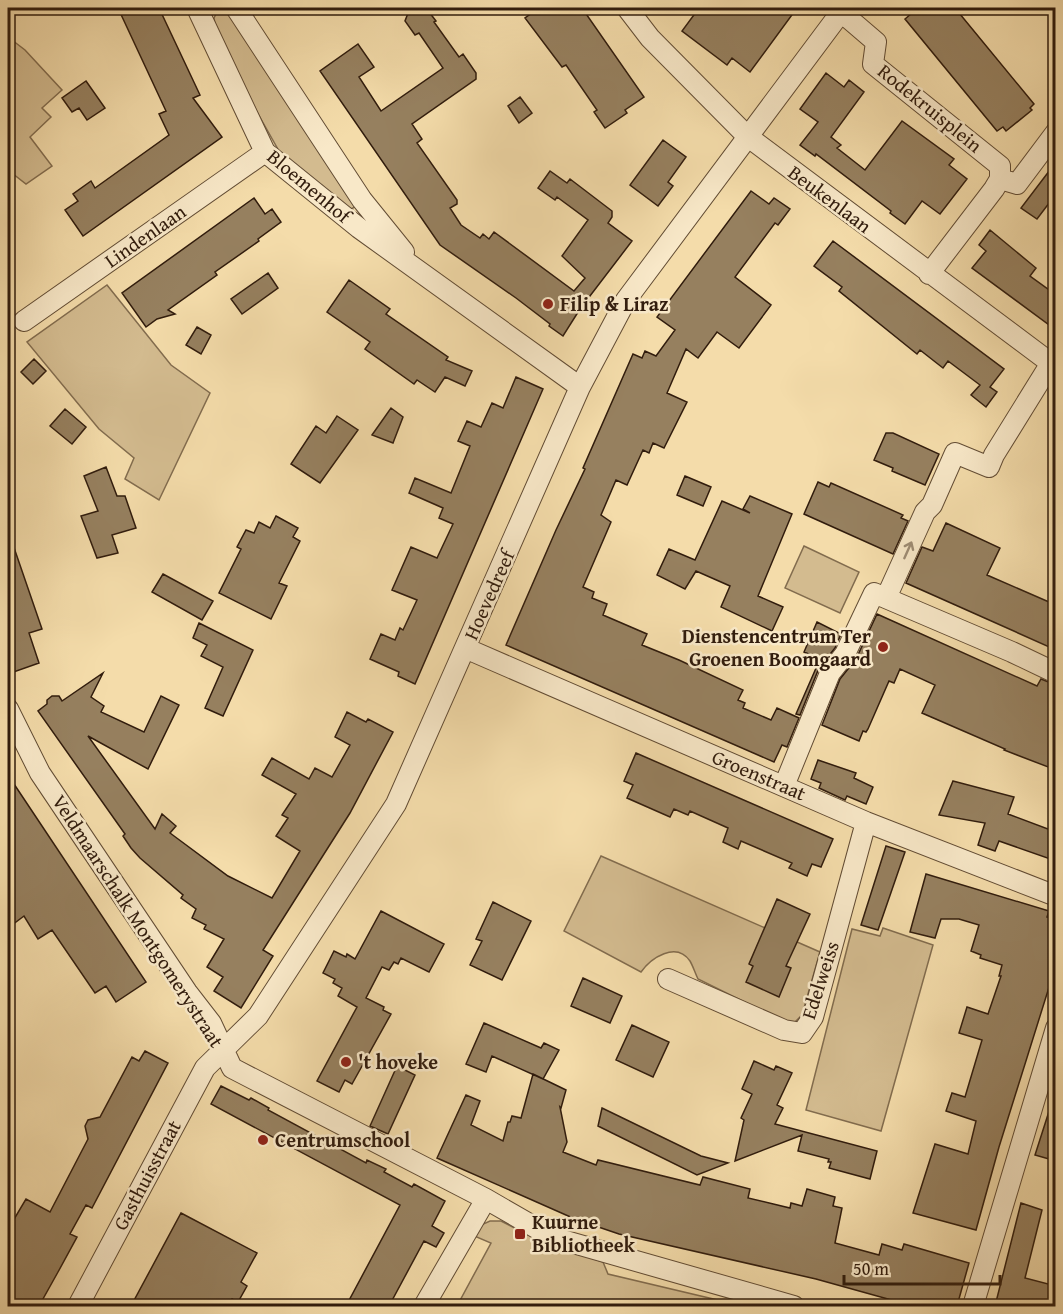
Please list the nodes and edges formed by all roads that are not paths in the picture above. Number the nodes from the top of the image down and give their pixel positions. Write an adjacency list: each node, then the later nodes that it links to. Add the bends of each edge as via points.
1 (196, 8): 7 (street, Bloemenhof)
2 (236, 8): 10 (street, Bloemenhof, via 362,200)
3 (627, 8): 6 (street, Beukenlaan, via 650,38)
4 (842, 10): 6 (street, Rodekruisplein); 8 (street, Rodekruisplein, via 876,42 873,64 1000,166)
5 (1056, 132): 8 (street, via 1017,184)
6 (747, 136): 9 (street, Beukenlaan); 13 (street, Hoevedreef, via 626,300)
7 (265, 152): 10 (street, Bloemenhof); 11 (street, Lindenlaan)
8 (1000, 179): 9 (street)
9 (929, 274): 12 (street, Beukenlaan)
10 (423, 275): 13 (street, Bloemenhof)
11 (24, 321)
12 (1053, 365): 14 (street, one-way to 12, via 955,453 989,467)
13 (580, 387): 15 (street, Hoevedreef)
14 (886, 598): 16 (street); 18 (street, via 874,593 845,654 830,673)
15 (465, 648): 18 (street, Groenstraat); 23 (street, Hoevedreef, via 396,804 258,1016)
16 (1056, 673)
17 (8, 709): 23 (street, Veldmaarschalk Montgomerystraat, via 40,772 211,1023)
18 (784, 786): 19 (street, Groenstraat)
19 (866, 822): 20 (street, Groenstraat); 21 (street, Edelweiss, via 813,1017 802,1033 784,1030)
20 (1056, 896)
21 (668, 980)
22 (1056, 1028): 28 (street)
23 (223, 1049): 24 (street, Veldmaarschalk Montgomerystraat, via 232,1068); 25 (street, Gasthuisstraat, via 200,1076)
24 (486, 1199): 26 (street); 27 (street, Veldmaarschalk Montgomerystraat, via 552,1237)
25 (78, 1306)
26 (424, 1306)
27 (794, 1306)
28 (973, 1306)

